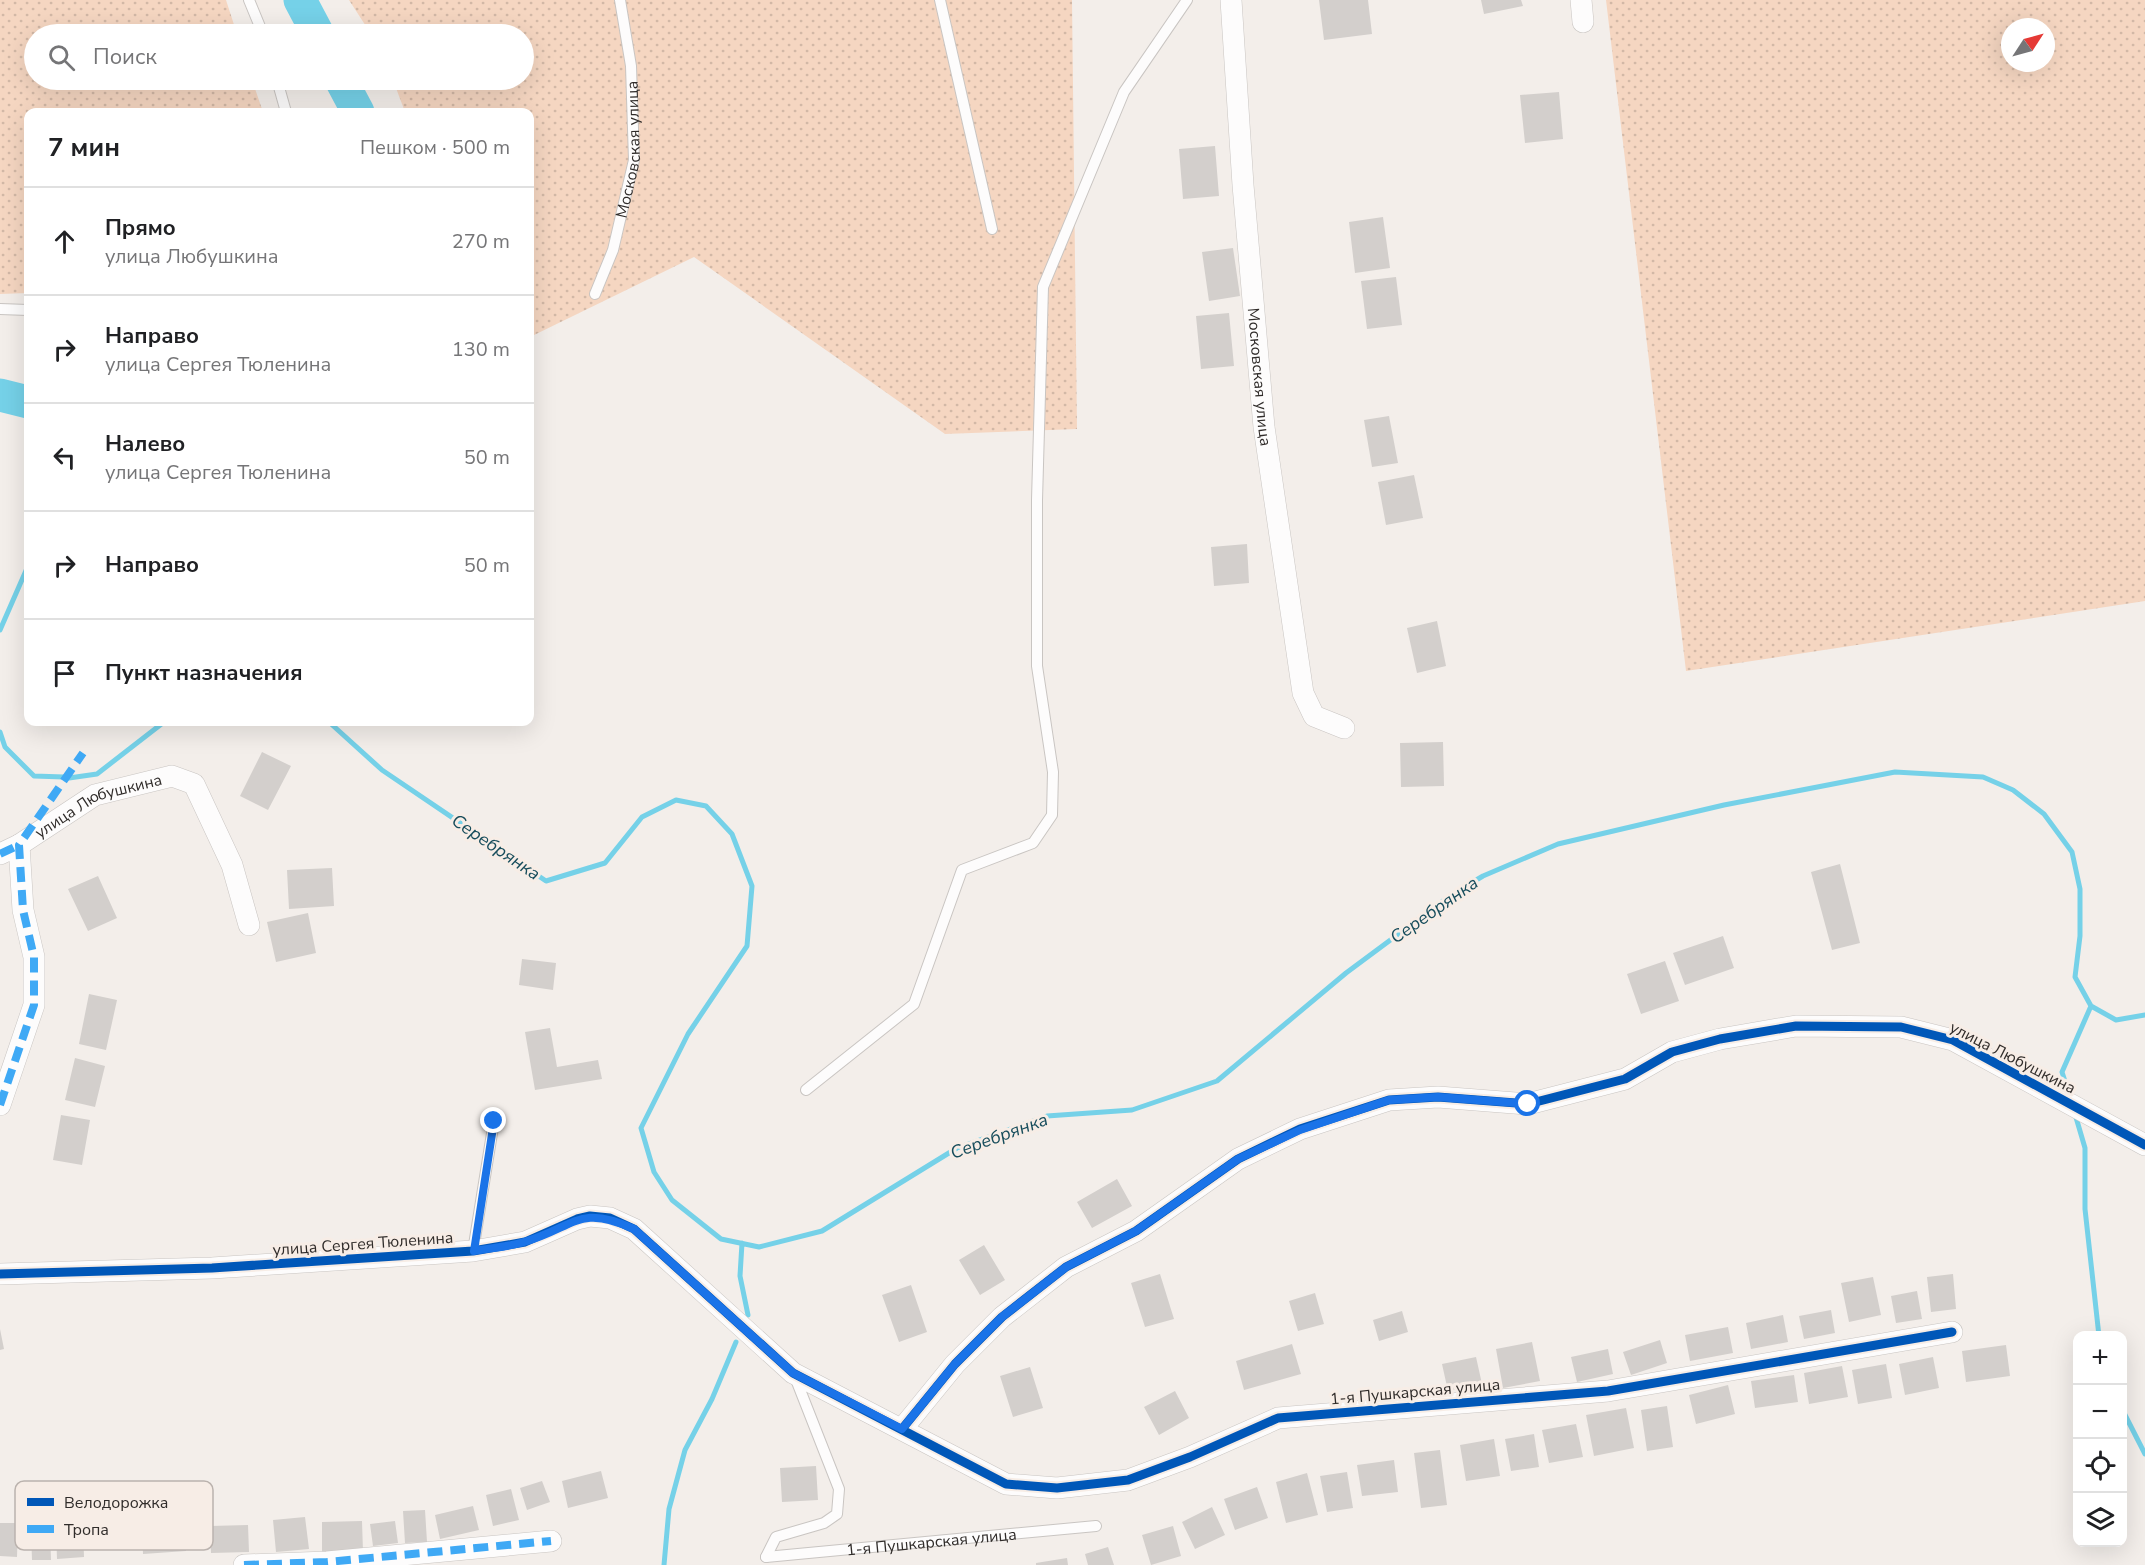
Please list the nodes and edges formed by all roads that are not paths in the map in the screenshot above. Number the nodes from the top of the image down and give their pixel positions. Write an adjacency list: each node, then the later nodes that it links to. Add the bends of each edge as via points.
1 (249, 0): 8 (lane)
2 (620, 0): 12 (lane, Московская улица, via 631,66 634,160 613,250)
3 (940, 0): 11 (lane)
4 (1187, 0): 19 (lane, via 1124,92 1043,287 1037,666 1053,772 1052,815 1033,843 962,870 914,1004)
5 (1231, 0): 15 (street, Московская улица, via 1264,428 1303,693 1314,716)
6 (1581, 0): 7 (street)
7 (1583, 22)
8 (259, 24)
9 (280, 90): 10 (lane)
10 (285, 108)
11 (992, 229)
12 (596, 294)
13 (0, 309): 14 (lane)
14 (24, 310)
15 (1344, 728)
16 (19, 845): 17 (street, улица Любушкина); 18 (street, улица Любушкина, via 95,795 172,776 194,784 232,865); 20 (street, via 23,910 34,957 34,1005)
17 (0, 854)
18 (249, 925)
19 (806, 1090)
20 (0, 1105)
21 (494, 1121): 23 (lane)
22 (2145, 1145): 27 (street, улица Любушкина, via 1953,1040 1901,1027 1796,1026 1720,1039 1672,1052 1625,1079 1528,1104 1438,1097 1389,1100 1300,1130 1238,1159 1136,1231 1066,1267 994,1324)
23 (474, 1251): 24 (street, улица Сергея Тюленина, via 212,1268); 26 (street, улица Сергея Тюленина, via 525,1242 577,1219 610,1218 634,1229)
24 (0, 1274)
25 (1952, 1332): 27 (street, 1-я Пушкарская улица, via 1608,1391 1278,1418 1128,1480 1057,1488 1006,1484)
26 (793, 1373): 27 (street, улица Сергея Тюленина); 28 (lane, 1-я Пушкарская улица, via 839,1490 837,1514 824,1523 776,1537 766,1557)
27 (902, 1429)
28 (1096, 1526)
29 (551, 1541): 30 (street, via 327,1562)
30 (244, 1565)

